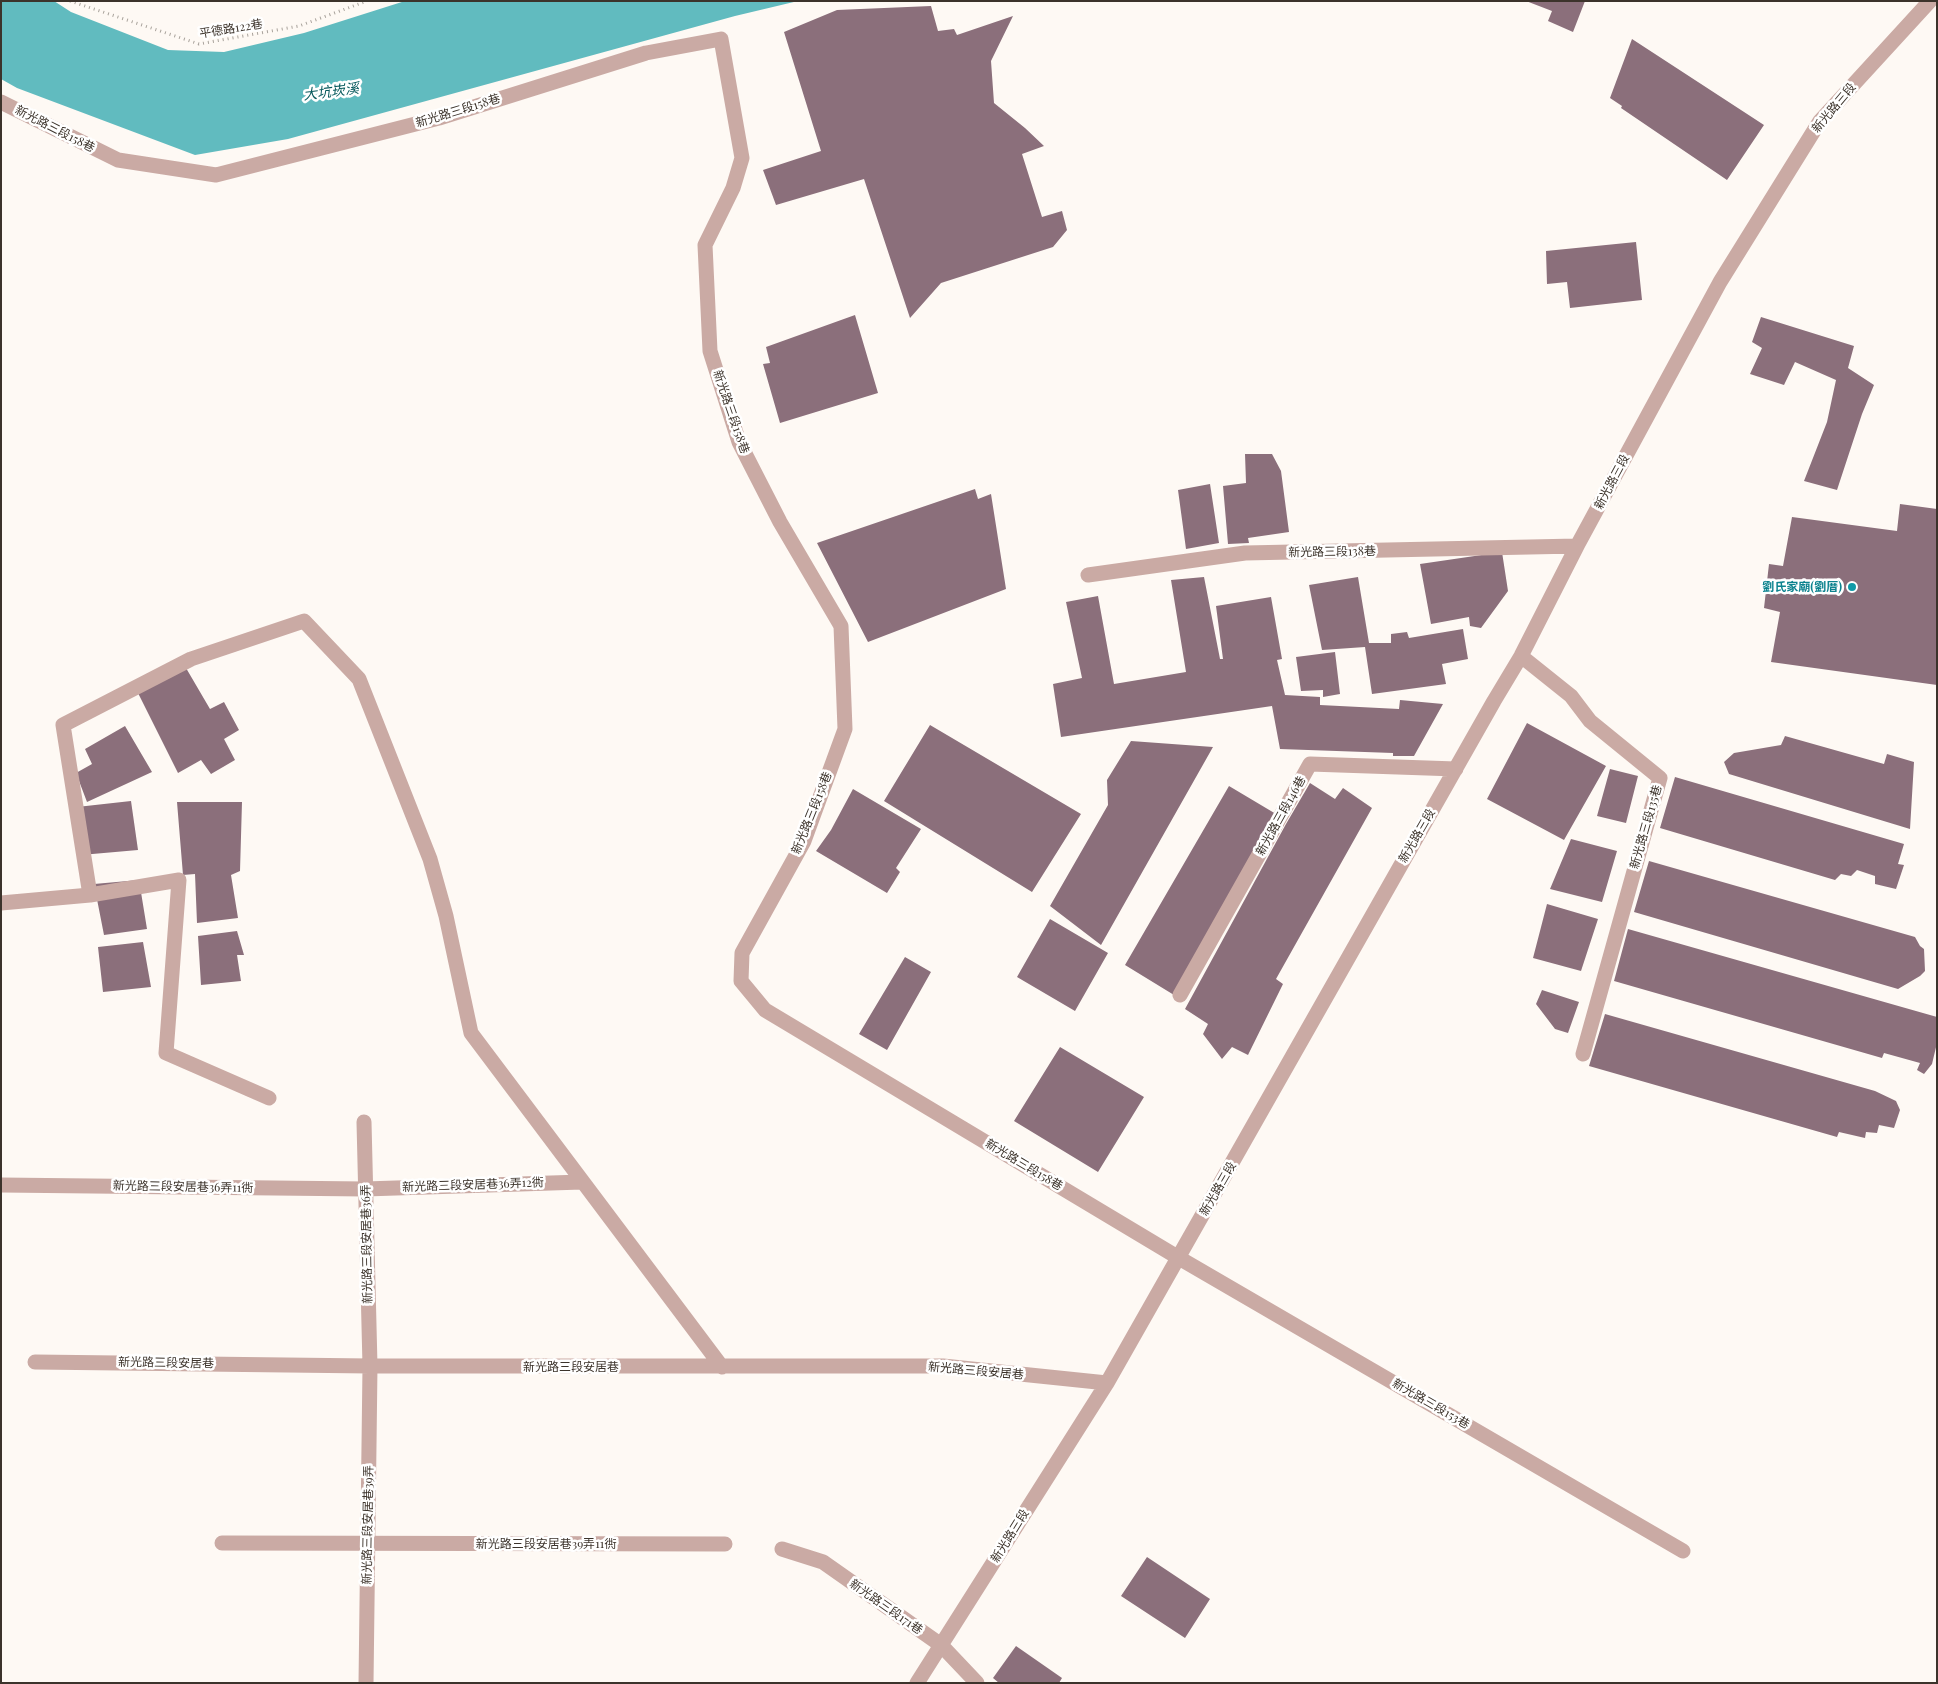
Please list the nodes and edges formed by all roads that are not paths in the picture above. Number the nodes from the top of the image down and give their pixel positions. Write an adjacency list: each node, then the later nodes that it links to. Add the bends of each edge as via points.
1 (1930, 1): 3 (street, 新光路三段, via 1820,121 1720,282)
2 (1, 102): 16 (street, 新光路三段158巷, via 118,160 216,175 439,118 646,53 721,38 742,158 733,188 705,245 710,351 739,442 780,522 841,626 845,729 804,841 742,953 741,980 766,1010)
3 (1577, 546): 4 (street, 新光路三段138巷, via 1245,554); 5 (street, 新光路三段)
4 (1088, 575)
5 (1522, 656): 6 (street, 新光路三段); 10 (street, 新光路三段135巷, via 1571,696 1590,721 1660,778)
6 (1456, 769): 9 (street, 新光路三段146巷, via 1310,764); 16 (street, 新光路三段)
7 (90, 895): 8 (street); 11 (street, via 179,880 166,1053); 13 (street, via 63,725 191,659 304,621 359,679 430,859 446,916 471,1033)
8 (1, 903)
9 (1180, 995)
10 (1583, 1054)
11 (269, 1098)
12 (364, 1122): 15 (street, 新光路三段安居巷36弄)
13 (582, 1182): 15 (street, 新光路三段安居巷36弄12衖); 19 (street)
14 (1, 1185): 15 (street, 新光路三段安居巷36弄11衖)
15 (366, 1189): 18 (street, 新光路三段安居巷36弄)
16 (1179, 1258): 20 (street, 新光路三段); 25 (street, 新光路三段153巷)
17 (34, 1362): 18 (street, 新光路三段安居巷)
18 (370, 1366): 19 (street, 新光路三段安居巷); 22 (street, 新光路三段安居巷39弄)
19 (722, 1367): 20 (street, 新光路三段安居巷, via 943,1366)
20 (1107, 1383): 26 (street, 新光路三段)
21 (222, 1543): 22 (street, 新光路三段安居巷39弄11衖)
22 (367, 1544): 23 (street, 新光路三段安居巷39弄11衖); 27 (street, 新光路三段安居巷39弄)
23 (725, 1544)
24 (782, 1549): 26 (street, 新光路三段171巷, via 823,1562)
25 (1683, 1551)
26 (941, 1645): 28 (street, 新光路三段); 29 (street, 新光路三段171巷)
27 (366, 1683)
28 (917, 1683)
29 (977, 1683)

